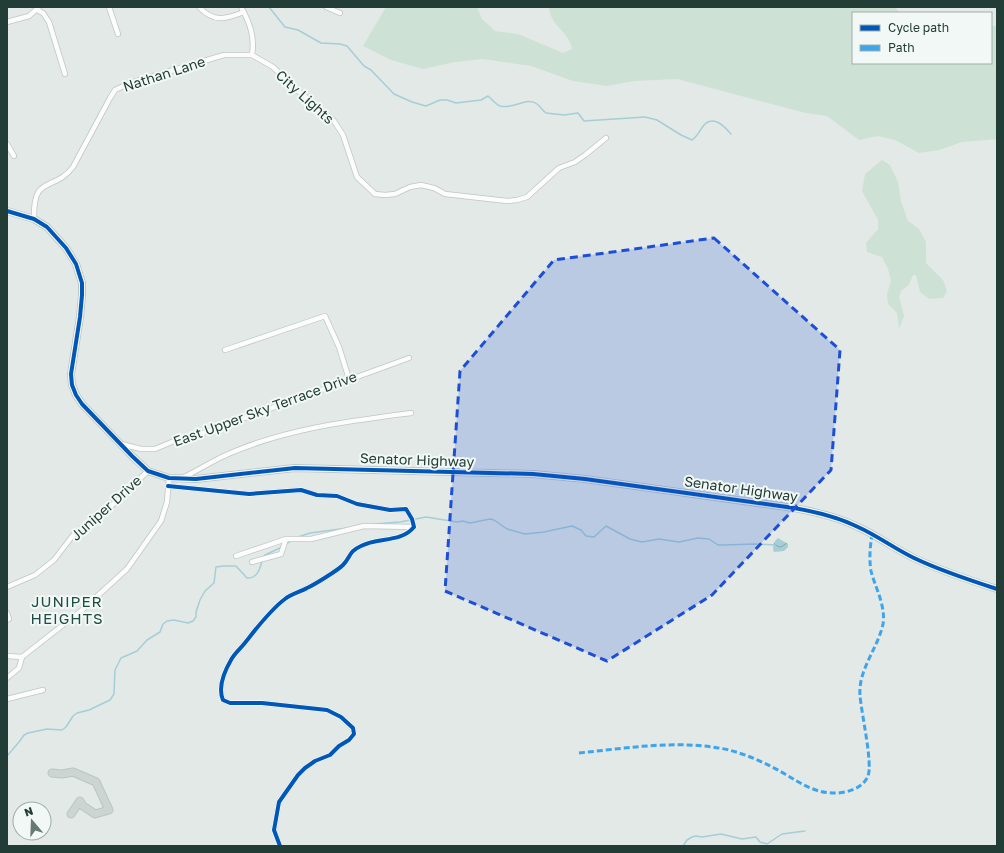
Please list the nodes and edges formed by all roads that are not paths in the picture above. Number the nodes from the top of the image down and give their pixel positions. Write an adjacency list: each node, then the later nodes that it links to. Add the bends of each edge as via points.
1 (109, 7): 8 (street)
2 (200, 7): 5 (street, via 206,14 218,18 229,18)
3 (326, 7): 6 (street)
4 (38, 8): 7 (street, via 29,16); 10 (street, via 49,22)
5 (242, 9): 9 (street, via 253,36)
6 (340, 13)
7 (7, 22)
8 (118, 34)
9 (252, 56): 11 (street, City Lights, via 273,67 334,121 343,135 357,177 375,194 395,194 421,185 446,194 517,200 527,197 559,168 575,162); 15 (street, Nathan Lane, via 224,55 130,83 115,90 69,173 42,187 38,192 35,197)
10 (65, 74)
11 (606, 138)
12 (7, 144): 13 (street)
13 (14, 156)
14 (7, 211): 15 (street, Senator Highway)
15 (34, 218): 20 (street, Senator Highway, via 54,234 66,248 76,264 82,283 80,317 71,374 72,385 82,404)
16 (225, 350): 18 (street, via 325,316 339,347)
17 (409, 358): 18 (street, East Upper Sky Terrace Drive)
18 (349, 379): 20 (street, East Upper Sky Terrace Drive, via 155,449 141,449)
19 (411, 413): 23 (street, via 348,421 286,433 232,452)
20 (121, 444): 21 (street, Senator Highway)
21 (148, 470): 22 (street, Senator Highway); 29 (street, Juniper Drive, via 106,511 74,534 54,560 35,575)
22 (169, 478): 23 (street, Senator Highway); 24 (street)
23 (180, 479): 30 (street, Senator Highway, via 295,468 533,474 585,479 819,512 859,527 892,548 933,567)
24 (168, 486): 25 (street, via 249,494 301,490 317,495 337,496 357,504 390,510 406,509); 34 (street, via 167,502 161,521 127,569 82,610)
25 (414, 527): 26 (street, via 364,526 311,539); 40 (street, via 400,537 360,546 350,553 343,565 309,587 286,598 258,626 231,660 220,688 223,700 230,703 262,703 327,710 341,717 353,728 354,734 349,740 298,775 279,802 274,830)
26 (286, 539): 27 (street); 28 (street, via 281,554)
27 (236, 556)
28 (252, 562)
29 (7, 587)
30 (997, 589)
31 (7, 613): 32 (street)
32 (7, 620)
33 (7, 656): 34 (street)
34 (22, 657): 35 (street, via 19,668)
35 (7, 678)
36 (42, 690): 37 (street)
37 (7, 699)
38 (52, 773): 39 (main road, via 73,772 96,782 109,810 95,814 80,801)
39 (71, 814)
40 (280, 846)

